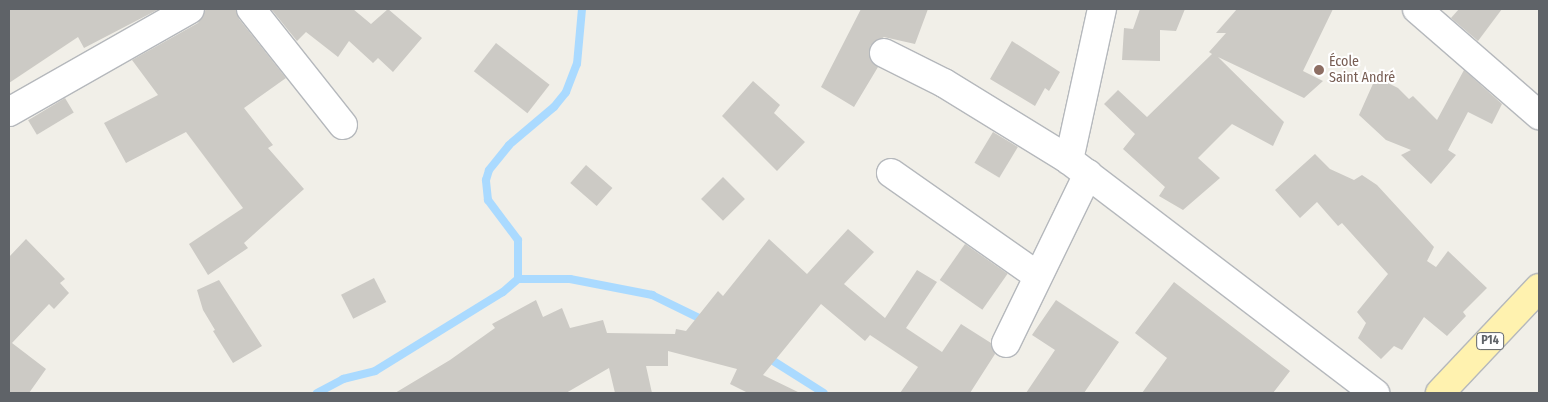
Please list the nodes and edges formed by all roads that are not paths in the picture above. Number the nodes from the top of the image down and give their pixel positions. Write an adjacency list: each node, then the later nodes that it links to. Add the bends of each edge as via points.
1 (190, 9): 6 (street)
2 (251, 9): 8 (street)
3 (1102, 9): 9 (street)
4 (1417, 9): 7 (street)
5 (884, 53): 9 (street, via 944,82)
6 (9, 112)
7 (1539, 115)
8 (343, 125)
9 (1078, 167): 11 (street); 15 (street)
10 (891, 173): 11 (street)
11 (1038, 276): 13 (street)
12 (1539, 288): 14 (main road, P14)
13 (1006, 343)
14 (1444, 392)
15 (1375, 393)

